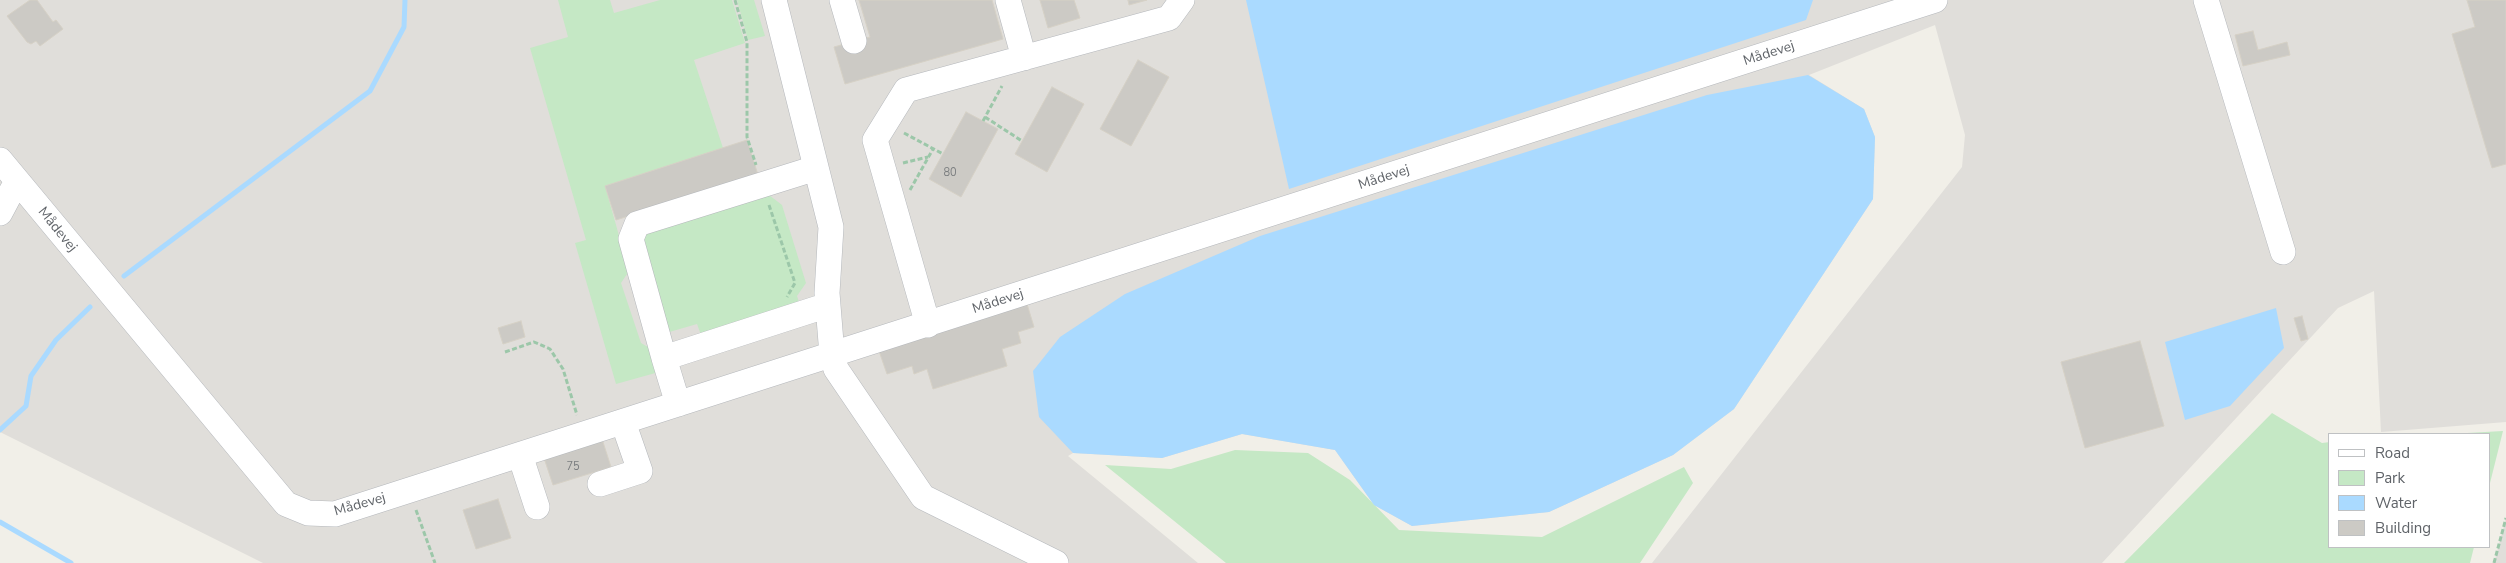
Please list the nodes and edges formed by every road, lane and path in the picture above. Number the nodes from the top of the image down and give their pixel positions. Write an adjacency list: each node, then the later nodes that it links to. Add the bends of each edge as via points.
1 (735, 0): 19 (path, via 747,42 747,137)
2 (774, 0): 16 (street)
3 (842, 0): 8 (street)
4 (1008, 0): 9 (street)
5 (1182, 0): 9 (street, via 1169,18)
6 (1935, 0): 25 (street, Mådevej)
7 (2206, 0): 22 (street)
8 (854, 41)
9 (1020, 59): 10 (street, via 906,90); 11 (path, via 984,119)
10 (885, 124): 12 (path); 17 (street, via 875,140)
11 (1022, 141)
12 (933, 149): 13 (path); 14 (path)
13 (943, 154)
14 (929, 157): 17 (path); 21 (path)
15 (0, 160): 18 (street, Mådevej)
16 (816, 168): 19 (street); 24 (street, via 831,227)
17 (884, 168): 21 (street)
18 (17, 181): 20 (street); 34 (street, Mådevej, via 286,504 308,513 335,514)
19 (762, 185): 23 (path, via 795,283 787,295); 28 (street, via 637,224 630,239)
20 (0, 213)
21 (898, 213): 25 (street)
22 (2284, 252)
23 (788, 300)
24 (828, 305): 27 (street); 28 (street)
25 (928, 325): 27 (street, Mådevej)
26 (505, 352): 31 (path, via 534,342 550,349 563,369)
27 (832, 355): 29 (street, Mådevej); 38 (street, via 836,369 923,497)
28 (664, 358): 29 (street)
29 (678, 404): 30 (street, Mådevej)
30 (623, 422): 31 (street, Mådevej); 33 (street, via 640,471)
31 (584, 434): 32 (street, Mådevej)
32 (520, 455): 34 (street, Mådevej); 35 (street)
33 (600, 484)
34 (409, 490): 37 (path)
35 (537, 507)
36 (2506, 518): 39 (path)
37 (436, 563)
38 (1056, 563)
39 (2494, 563)

